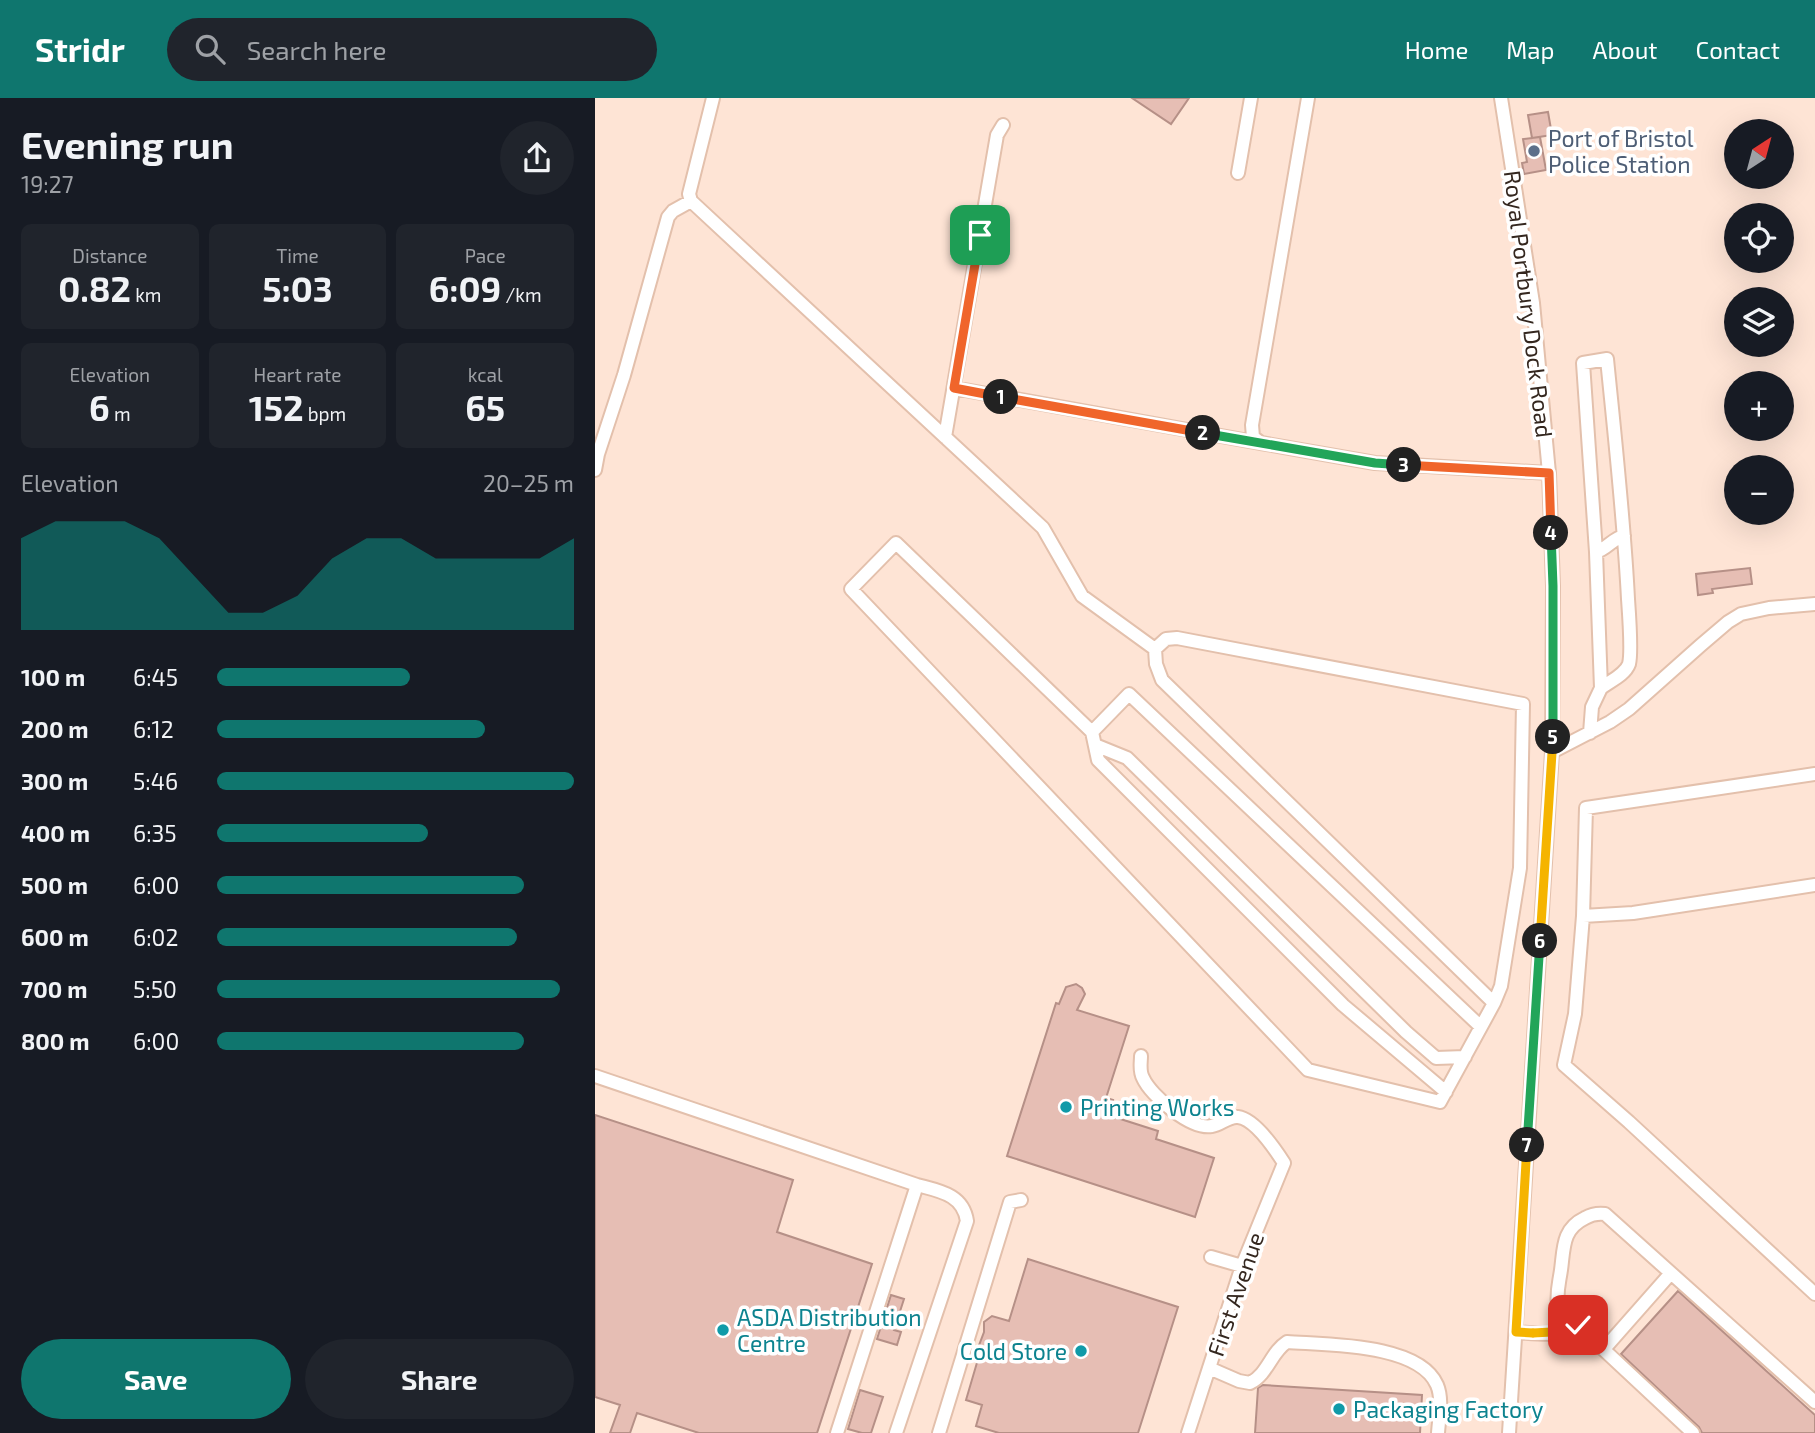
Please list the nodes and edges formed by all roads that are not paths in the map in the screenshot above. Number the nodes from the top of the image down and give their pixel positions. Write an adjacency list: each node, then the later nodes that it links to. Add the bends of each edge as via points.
1 (713, 98): 7 (street)
2 (1251, 98): 6 (street)
3 (1308, 98): 10 (street, via 1252,425 1253,437)
4 (1501, 98): 12 (street, Royal Portbury Dock Road, via 1533,303)
5 (1003, 125): 8 (street, via 997,135)
6 (1238, 173)
7 (691, 201): 9 (street); 11 (street, via 669,217)
8 (954, 388): 9 (street); 10 (street)
9 (945, 437): 16 (street, via 1043,528 1082,596)
10 (1261, 443): 12 (street, via 1375,463)
11 (595, 470)
12 (1549, 473): 20 (street, Royal Portbury Dock Road)
13 (1624, 536): 14 (street); 14 (street, via 1607,359 1583,363); 17 (street, via 1629,662)
14 (1596, 552): 17 (street)
15 (1815, 604): 18 (street, via 1741,614 1629,709)
16 (1155, 649): 24 (street, via 1162,680); 24 (street, via 1166,639 1177,638 1524,704 1520,868 1501,986)
17 (1601, 688): 18 (street, via 1592,707)
18 (1590, 733): 20 (street)
19 (1093, 739): 25 (street, via 1129,694); 27 (street, via 1128,758 1436,1058); 29 (street, via 1098,760 1343,1005); 29 (street, via 896,543 851,589 1308,1070 1440,1102)
20 (1552, 752): 37 (street, Royal Portbury Dock Road)
21 (1815, 774): 23 (street, via 1586,807)
22 (1815, 885): 23 (street, via 1633,913)
23 (1583, 916): 35 (street, via 1575,1014 1564,1065)
24 (1494, 1003): 25 (street)
25 (1481, 1027): 27 (street)
26 (1141, 1056): 33 (street, First Avenue, via 1143,1079 1165,1104 1202,1126 1228,1118 1244,1120 1284,1163)
27 (1465, 1056): 29 (street)
28 (595, 1076): 30 (street)
29 (1445, 1092)
30 (917, 1185): 41 (street); 42 (street, via 945,1192 966,1211 967,1221)
31 (1021, 1200): 43 (street, via 1010,1202)
32 (1211, 1257): 33 (street)
33 (1242, 1266): 39 (street, First Avenue)
34 (1671, 1273): 36 (street, via 1605,1214 1579,1221 1565,1239 1556,1293 1558,1307); 38 (street); 40 (street)
35 (1815, 1294)
36 (1578, 1325): 37 (street, via 1570,1331); 38 (street)
37 (1516, 1332): 46 (street, Royal Portbury Dock Road)
38 (1604, 1349): 47 (street)
39 (1209, 1368): 44 (street, First Avenue); 45 (street, via 1250,1384 1287,1342 1378,1349 1429,1372 1440,1396)
40 (1815, 1402)
41 (837, 1433)
42 (897, 1433)
43 (939, 1433)
44 (1188, 1433)
45 (1438, 1433)
46 (1509, 1433)
47 (1693, 1433)

